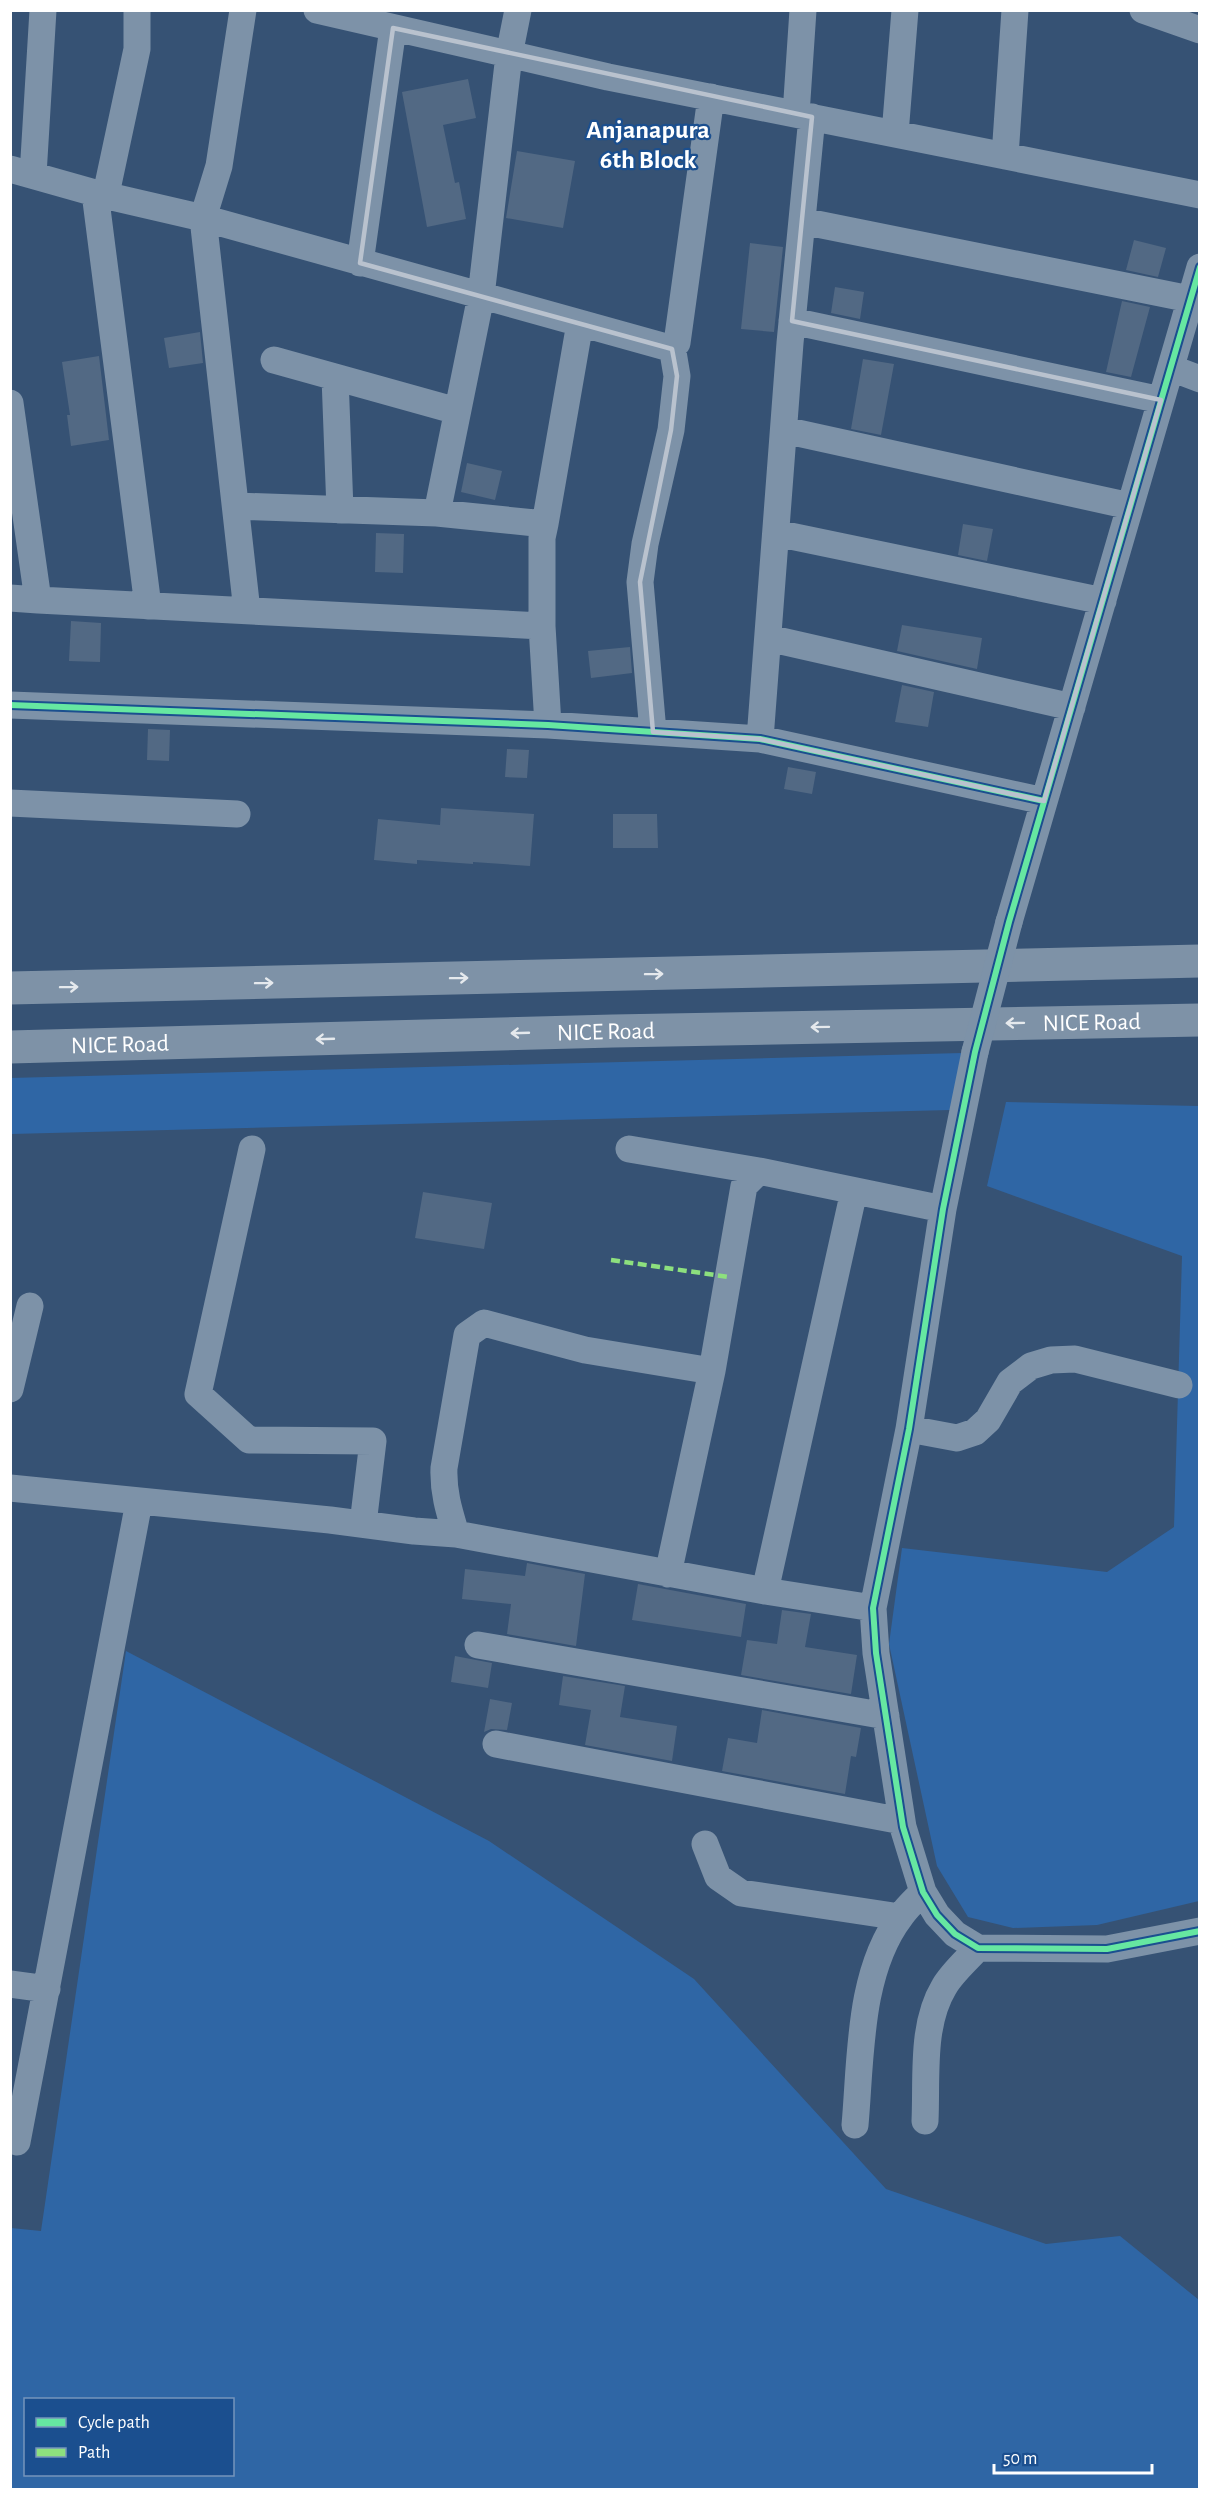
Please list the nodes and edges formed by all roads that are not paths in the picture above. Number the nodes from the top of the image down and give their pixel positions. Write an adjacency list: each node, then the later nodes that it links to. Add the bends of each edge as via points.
1 (43, 10): 17 (street)
2 (137, 10): 18 (street, via 137,49)
3 (243, 10): 20 (street, via 219,166)
4 (317, 10): 10 (street)
5 (518, 10): 12 (street)
6 (803, 10): 14 (street)
7 (905, 10): 15 (street)
8 (1015, 10): 16 (street)
9 (1143, 10): 11 (street)
10 (393, 28): 12 (street); 22 (street)
11 (1200, 30)
12 (509, 55): 13 (street); 24 (street)
13 (711, 97): 14 (street); 28 (street, via 677,343)
14 (804, 116): 15 (street); 21 (street)
15 (896, 134): 16 (street)
16 (1005, 156): 19 (street)
17 (22, 172): 18 (street)
18 (100, 193): 20 (street); 46 (street)
19 (1200, 195)
20 (203, 218): 22 (street); 37 (street)
21 (802, 221): 25 (street); 26 (street)
22 (360, 263): 24 (street)
23 (1200, 267): 25 (street)
24 (481, 296): 27 (street); 35 (street)
25 (1190, 299): 30 (street)
26 (792, 321): 33 (street); 36 (street)
27 (580, 323): 28 (street); 41 (street)
28 (672, 346): 53 (street, via 677,376 671,430 640,582)
29 (274, 360): 31 (street)
30 (1171, 368): 32 (street); 33 (street)
31 (335, 377): 35 (street); 39 (street)
32 (1200, 379)
33 (1161, 400): 38 (street)
34 (10, 403): 44 (street)
35 (458, 411): 40 (street)
36 (784, 430): 38 (street); 42 (street)
37 (236, 506): 39 (street); 47 (street)
38 (1130, 506): 45 (street)
39 (340, 510): 40 (street)
40 (437, 513): 41 (street)
41 (545, 524): 48 (street)
42 (776, 532): 45 (street); 49 (street)
43 (10, 598): 44 (street)
44 (38, 600): 46 (street)
45 (1103, 601): 51 (street)
46 (148, 606): 47 (street)
47 (247, 611): 48 (street)
48 (542, 626): 52 (street)
49 (768, 638): 51 (street); 54 (street)
50 (10, 705): 52 (street)
51 (1072, 707): 55 (street)
52 (548, 725): 53 (street)
53 (653, 732): 54 (street)
54 (760, 739): 55 (street)
55 (1044, 801): 66 (street, bridge, via 975,1052)
56 (10, 804): 57 (street)
57 (237, 814)
58 (1200, 961): 59 (highway, one-way to 58)
59 (10, 988)
60 (1200, 1020): 61 (highway, NICE Road, one-way to 61, via 613,1030)
61 (10, 1047)
62 (252, 1149): 74 (street, via 198,1394 249,1440 373,1441)
63 (629, 1149): 64 (street)
64 (759, 1171): 65 (street); 68 (street, via 744,1186)
65 (854, 1191): 66 (street); 77 (street)
66 (943, 1209): 71 (street)
67 (30, 1306): 70 (street)
68 (712, 1371): 75 (street, via 585,1350 483,1323 467,1335 444,1468 446,1504); 76 (street)
69 (1179, 1385): 71 (street, via 1076,1359 1051,1360 1031,1366 1010,1382 988,1420 975,1432 957,1438)
70 (10, 1389)
71 (909, 1429): 78 (street)
72 (10, 1488): 73 (street)
73 (139, 1502): 74 (street); 89 (street)
74 (363, 1524): 75 (street)
75 (456, 1534): 76 (street)
76 (668, 1574): 77 (street)
77 (765, 1591): 78 (street)
78 (873, 1608): 80 (street)
79 (478, 1646): 80 (street)
80 (886, 1716): 82 (street)
81 (496, 1744): 82 (street)
82 (902, 1821): 84 (street)
83 (705, 1845): 85 (street, via 718,1877 741,1893)
84 (923, 1892): 85 (street); 87 (street, via 937,1916 955,1934)
85 (900, 1917): 91 (street, via 880,1955 864,2014)
86 (1200, 1931): 87 (street, via 1107,1949)
87 (978, 1948): 90 (street, via 944,1986 932,2013)
88 (10, 1984): 89 (street)
89 (46, 1989): 92 (street)
90 (925, 2121)
91 (855, 2125)
92 (17, 2142)

